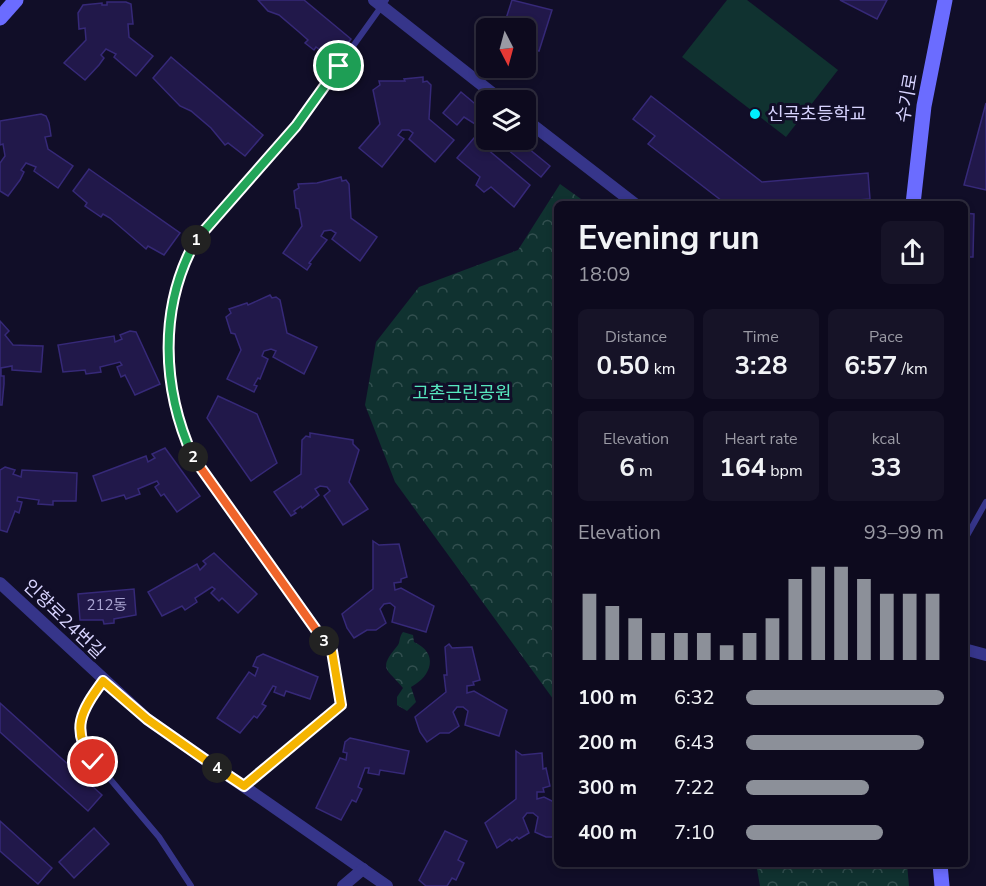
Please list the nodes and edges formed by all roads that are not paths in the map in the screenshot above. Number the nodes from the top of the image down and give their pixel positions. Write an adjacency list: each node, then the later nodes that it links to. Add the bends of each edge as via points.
1 (16, 0): 4 (street)
2 (945, 0): 8 (street, 수기로, via 924,106)
3 (380, 2): 5 (street); 15 (lane, via 296,126 195,241 174,297 168,336 170,384 180,428 195,462 332,651 341,705)
4 (0, 18)
5 (489, 90)
6 (536, 128): 7 (street)
7 (631, 201)
8 (913, 201)
9 (986, 502): 10 (lane)
10 (968, 534)
11 (0, 583): 14 (street, 인향로24번길)
12 (968, 650): 13 (street)
13 (986, 656)
14 (103, 681): 15 (street, 인향로24번길, via 176,741); 18 (lane, 인향로24번길, via 86,703 81,720 83,747 159,837)
15 (244, 786): 17 (street, 인향로24번길)
16 (940, 867): 21 (street)
17 (363, 869): 19 (street); 20 (street, 인향로24번길)
18 (191, 886)
19 (343, 886)
20 (387, 886)
21 (942, 886)

